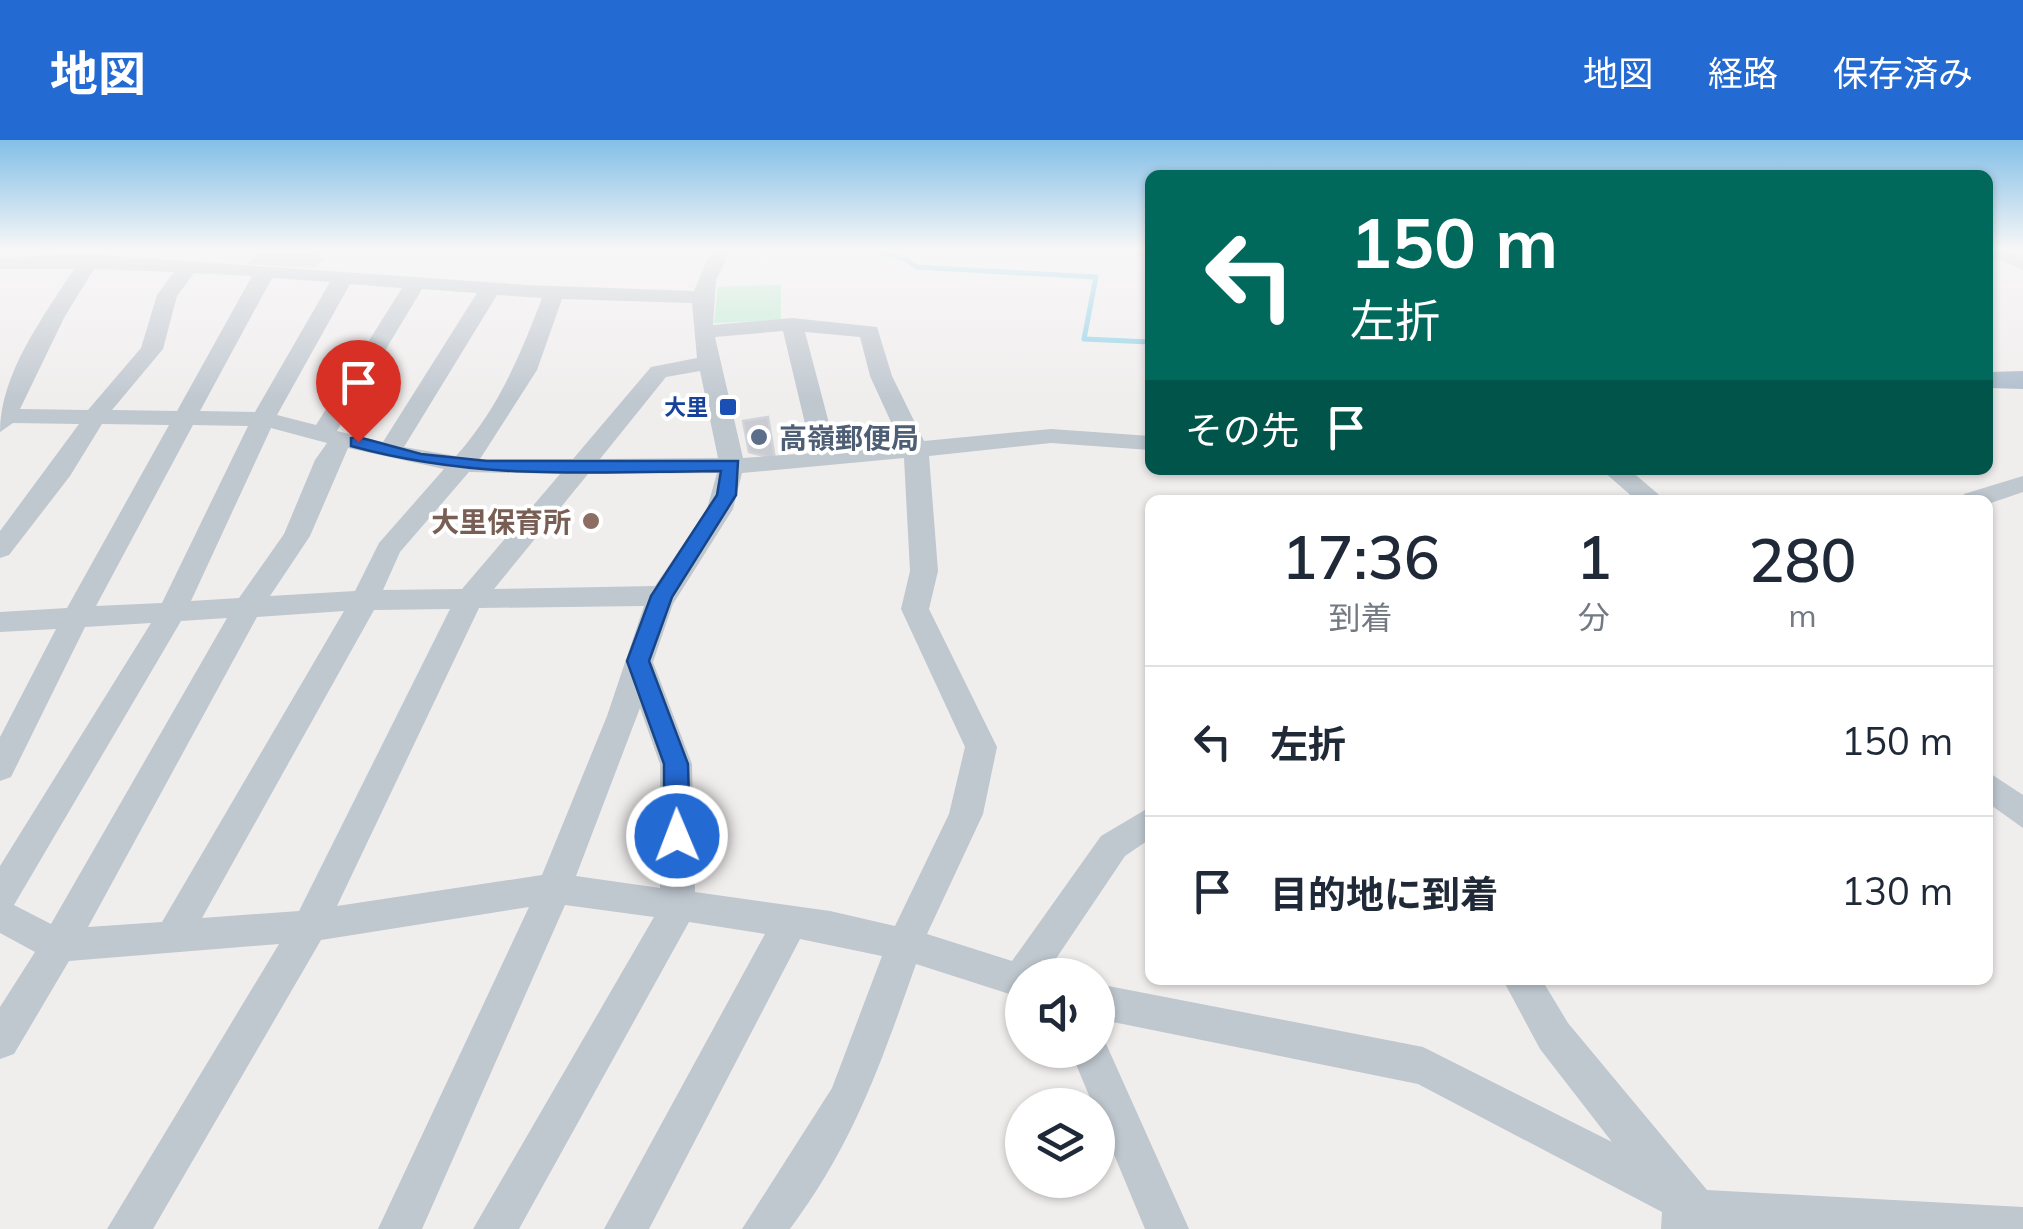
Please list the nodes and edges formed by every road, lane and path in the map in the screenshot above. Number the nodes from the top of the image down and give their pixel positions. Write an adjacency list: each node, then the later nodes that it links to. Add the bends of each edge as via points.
1 (64, 301): 16 (street)
2 (165, 301): 14 (street, via 152,350)
3 (251, 301): 15 (street)
4 (317, 301): 17 (street)
5 (405, 301): 18 (street)
6 (483, 301): 20 (street, via 429,398)
7 (551, 301): 23 (street, via 508,403)
8 (702, 301): 10 (street)
9 (792, 324): 10 (street); 21 (street, via 869,332 881,376); 22 (street)
10 (704, 332): 11 (street)
11 (709, 363): 24 (street); 25 (street, via 658,372)
12 (1993, 380): 13 (main road)
13 (2023, 380)
14 (96, 415): 15 (street); 16 (street); 30 (street)
15 (190, 415): 17 (street); 36 (street)
16 (2, 419)
17 (263, 419): 18 (street); 35 (street)
18 (333, 436): 20 (street); 34 (street, via 297,536)
19 (1145, 443): 21 (street, via 1050,436)
20 (390, 450): 23 (street)
21 (916, 450): 22 (street); 51 (street, via 924,571 915,609 981,746 966,814)
22 (826, 459): 24 (street)
23 (461, 465): 25 (street); 32 (street, via 388,549)
24 (731, 465): 25 (street); 31 (street, via 718,512)
25 (575, 468): 33 (street)
26 (1620, 475): 28 (street)
27 (1998, 492): 29 (street)
28 (1646, 495)
29 (2023, 508)
30 (0, 549)
31 (662, 596): 33 (street); 38 (street)
32 (365, 600): 33 (street); 34 (street); 49 (street)
33 (468, 601): 48 (street)
34 (248, 607): 35 (street); 50 (street)
35 (172, 612): 36 (street); 44 (street)
36 (76, 617): 37 (street); 39 (street)
37 (0, 622)
38 (638, 661): 43 (street); 45 (street, via 676,764)
39 (0, 768)
40 (1993, 789): 41 (street)
41 (2023, 814)
42 (1145, 824): 52 (street, via 1113,846)
43 (554, 888): 45 (street); 48 (street); 60 (street)
44 (0, 897)
45 (678, 908): 47 (street); 61 (street)
46 (0, 915): 50 (street)
47 (790, 922): 51 (street); 62 (street)
48 (310, 926): 49 (street); 59 (street)
49 (172, 938): 50 (street)
50 (57, 946): 56 (street)
51 (904, 946): 53 (street); 63 (street, via 848,1099)
52 (1036, 958)
53 (1005, 974)
54 (1525, 985): 58 (street, via 1554,1036)
55 (1115, 1006): 58 (street, via 1423,1066)
56 (0, 1041)
57 (1097, 1068): 64 (street)
58 (1684, 1215): 65 (street)
59 (129, 1229)
60 (400, 1229)
61 (496, 1229)
62 (626, 1229)
63 (764, 1229)
64 (1167, 1229)
65 (2023, 1229)

